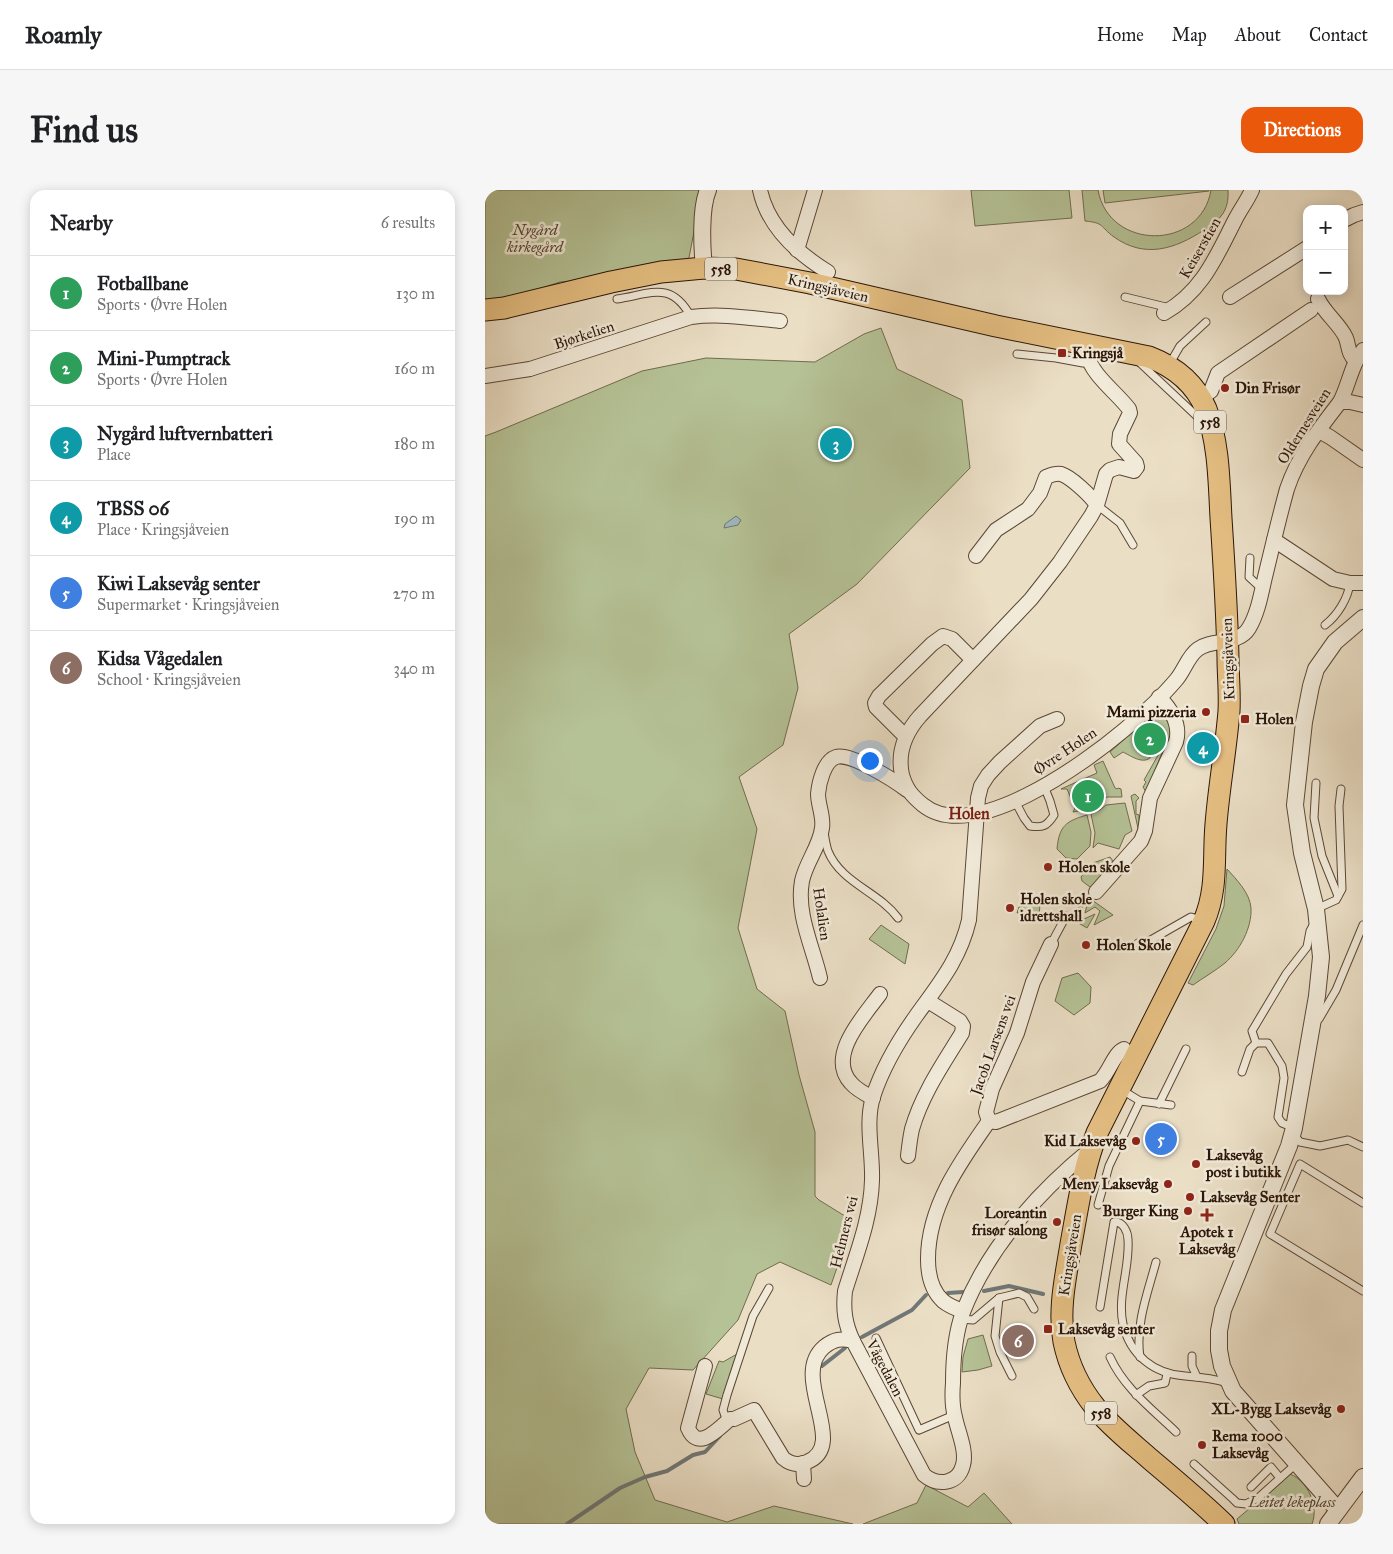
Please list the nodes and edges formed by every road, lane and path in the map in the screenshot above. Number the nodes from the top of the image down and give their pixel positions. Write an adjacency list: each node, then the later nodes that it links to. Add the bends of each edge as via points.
1 (708, 190): 9 (street, via 704,210)
2 (760, 190): 7 (street, via 767,214)
3 (815, 190): 7 (street)
4 (1252, 190): 15 (street, Keiserstien, via 1200,283)
5 (1363, 212): 6 (street)
6 (1348, 218)
7 (797, 250): 10 (street)
8 (1304, 250): 12 (street)
9 (704, 268): 14 (main road, Kringsjåveien / 558, via 661,272); 20 (main road, Kringsjåveien / 558, via 736,269 773,276 986,324)
10 (828, 272)
11 (1125, 297): 15 (lane)
12 (1230, 297)
13 (617, 299): 16 (lane, Bjørkelien, via 661,292 671,294 682,302)
14 (485, 310)
15 (1169, 311)
16 (691, 317): 17 (street, Bjørkelien); 24 (street, Bjørkelien, via 531,369)
17 (780, 321)
18 (1206, 322): 23 (lane, via 1180,346)
19 (1128, 352): 20 (main road, Kringsjåveien / 558); 23 (main road, Kringsjåveien / 558); 28 (lane)
20 (1089, 353): 21 (lane, Kringsjåveien, via 1083,363); 31 (street, via 1098,374 1129,409 1119,444 1137,467 1134,471 1119,467 1110,470)
21 (1017, 354)
22 (1359, 355): 25 (street, Oldernesveien, via 1351,356 1343,333 1323,309 1315,305 1218,372 1211,391); 26 (street, Oldernesveien)
23 (1169, 366): 25 (main road, Kringsjåveien / 558, via 1183,376)
24 (485, 376)
25 (1200, 398): 28 (main road, Kringsjåveien / 558)
26 (1340, 402): 27 (street); 29 (street, Oldernesveien)
27 (1363, 405)
28 (1212, 430): 40 (main road, Kringsjåveien / 558, via 1220,498)
29 (1319, 431): 30 (street); 32 (street, Oldernesveien, via 1293,472)
30 (1363, 460)
31 (1097, 505): 33 (lane, via 1120,524); 34 (street, via 1068,478 1053,474 1046,477 1029,509 996,530); 41 (street, via 1031,599)
32 (1274, 540): 36 (street, via 1333,579); 37 (street, Oldernesveien)
33 (1133, 545)
34 (976, 556)
35 (1250, 558): 37 (lane, via 1249,577)
36 (1357, 583): 39 (lane)
37 (1262, 589): 40 (street, Oldernesveien, via 1248,630)
38 (1363, 618): 56 (street, via 1335,642 1316,669 1305,722 1295,805)
39 (1325, 625)
40 (1228, 641): 42 (street, Øvre Holen, via 1199,648 1177,680); 59 (main road, Kringsjåveien / 558, via 1226,746 1217,808 1213,895)
41 (973, 660): 44 (street); 44 (street, via 951,639 943,636 879,696 876,707)
42 (1159, 697): 48 (street, Øvre Holen, via 1110,741); 54 (street, via 1177,724 1177,737 1150,798 1141,840)
43 (1057, 719): 52 (street, Øvre Holen, via 1040,726 988,775 981,786)
44 (905, 736): 45 (street)
45 (900, 766): 46 (street); 50 (street)
46 (882, 775): 50 (street, Holalien); 53 (street, Holalien, via 843,756 829,761 818,796)
47 (1316, 783): 55 (lane, via 1314,818 1322,856)
48 (1044, 786): 51 (street, Øvre Holen); 51 (lane, via 1054,815 1048,824 1030,826)
49 (1341, 789): 55 (lane, via 1343,889)
50 (907, 790): 52 (street, Øvre Holen, via 939,814)
51 (1015, 801): 52 (street, Øvre Holen)
52 (978, 814): 65 (street, Helmers vei, via 965,937 949,970)
53 (823, 826): 58 (lane, Holalien, via 829,851 841,870 883,901); 63 (street, Holalien, via 805,871 801,896 809,944)
54 (1096, 892)
55 (1338, 896): 56 (lane)
56 (1316, 914): 66 (street, via 1321,957); 67 (lane, via 1307,947 1286,974 1252,1031)
57 (1066, 916): 62 (lane, Jacob Larsens vei)
58 (899, 918)
59 (1204, 921): 61 (lane, via 1191,917 1149,941); 71 (main road, Kringsjåveien / 558)
60 (1363, 925): 66 (lane, via 1336,990)
61 (1138, 943)
62 (1051, 944): 76 (street, Jacob Larsens vei, via 992,1089 986,1112)
63 (820, 978)
64 (880, 994): 72 (street, via 849,1037 843,1057 846,1076 851,1084)
65 (927, 1001): 72 (street, Helmers vei, via 901,1040); 80 (street, via 963,1026 923,1100 912,1130)
66 (1311, 1032): 77 (street)
67 (1256, 1043): 70 (lane, via 1250,1049); 77 (lane, via 1269,1040 1282,1066 1284,1078 1279,1117 1281,1122)
68 (1124, 1049): 76 (street, via 1116,1055 1100,1081 997,1122)
69 (1186, 1049): 74 (lane)
70 (1242, 1072)
71 (1120, 1089): 73 (lane); 79 (main road, Kringsjåveien / 558)
72 (873, 1098): 93 (street, Helmers vei, via 868,1217 844,1303 847,1328)
73 (1139, 1101): 74 (lane); 84 (lane, via 1109,1166)
74 (1159, 1104): 75 (lane)
75 (1171, 1105)
76 (989, 1121): 91 (street, via 948,1185 935,1214 928,1247 930,1281 936,1294)
77 (1293, 1128): 78 (lane, via 1300,1142 1320,1146 1348,1140); 101 (street, via 1289,1146 1223,1310 1219,1350)
78 (1363, 1147)
79 (1091, 1149): 81 (street, Vågedalen); 82 (main road, Kringsjåveien / 558)
80 (908, 1156)
81 (1054, 1182): 82 (street); 91 (street, Vågedalen, via 1001,1243)
82 (1081, 1186): 114 (main road, Kringsjåveien / 558, via 1062,1314 1069,1363 1096,1408)
83 (1363, 1203): 87 (lane, via 1300,1164 1270,1234)
84 (1098, 1206)
85 (1156, 1262): 96 (lane, via 1144,1307)
86 (769, 1288): 104 (lane, via 753,1316 727,1395 723,1410 725,1416)
87 (1363, 1292)
88 (999, 1298): 90 (lane, via 1019,1293 1027,1297); 91 (lane, via 973,1320); 99 (lane, via 995,1336)
89 (1099, 1307): 96 (lane, via 1114,1222 1118,1221 1128,1238 1122,1295 1123,1323)
90 (1035, 1308)
91 (962, 1316): 103 (street, Vågedalen, via 953,1364)
92 (876, 1338): 103 (lane, Vågedalen, via 919,1430)
93 (853, 1341): 103 (street, Vågedalen, via 924,1474 941,1483 951,1481 963,1467); 106 (street, Vågedalen, via 837,1339 821,1350 815,1360 813,1386 823,1439 820,1453)
94 (1110, 1356): 102 (lane, via 1119,1374)
95 (1192, 1356): 100 (lane, via 1191,1366)
96 (1140, 1357): 98 (lane)
97 (705, 1366): 104 (street, via 688,1428 691,1435 701,1440)
98 (1167, 1374): 100 (lane); 102 (lane, via 1165,1383 1149,1386)
99 (1012, 1376)
100 (1197, 1377): 101 (lane)
101 (1229, 1384): 108 (street)
102 (1136, 1394): 105 (lane)
103 (954, 1415)
104 (732, 1419): 106 (street, via 754,1410 783,1458)
105 (1176, 1432)
106 (803, 1463): 111 (street)
107 (1194, 1464): 110 (lane, via 1233,1500 1243,1504 1253,1501)
108 (1296, 1464): 110 (lane); 113 (street)
109 (1363, 1477): 113 (street)
110 (1280, 1478): 112 (lane, via 1271,1467)
111 (804, 1479)
112 (1251, 1487)
113 (1338, 1510): 115 (street)
114 (1223, 1524)
115 (1328, 1524)

